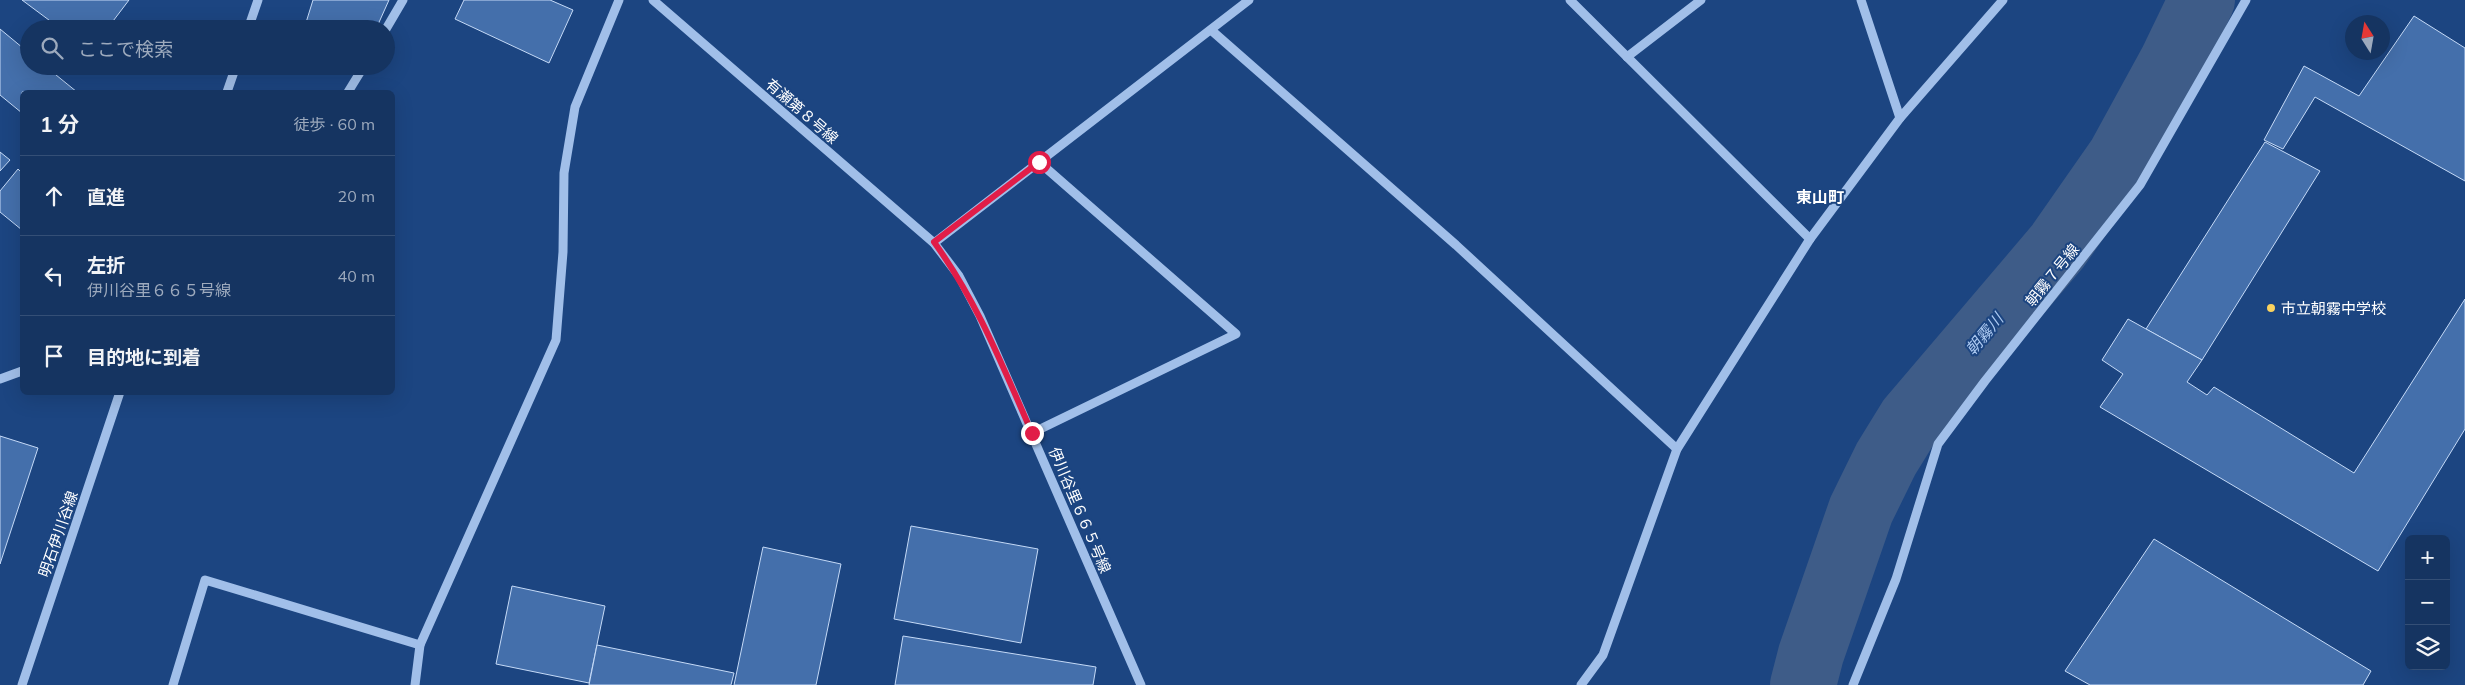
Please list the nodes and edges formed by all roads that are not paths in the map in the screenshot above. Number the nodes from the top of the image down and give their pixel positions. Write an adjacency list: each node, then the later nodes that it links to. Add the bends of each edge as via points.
1 (258, 0): 11 (street)
2 (403, 0): 12 (street)
3 (619, 0): 28 (street, via 575,107 564,173 563,252 556,340)
4 (653, 0): 22 (street, 有瀬第８号線)
5 (1250, 0): 13 (street)
6 (1570, 0): 14 (street)
7 (1701, 0): 14 (street)
8 (1861, 0): 19 (street)
9 (2003, 0): 19 (street)
10 (2246, 0): 34 (street, 朝霧７号線, via 2140,185 1938,444 1896,579)
11 (251, 20)
12 (391, 20)
13 (1211, 30): 20 (street); 27 (street, via 1456,245)
14 (1627, 57): 21 (street)
15 (233, 75): 17 (street)
16 (358, 75): 18 (street)
17 (228, 90)
18 (349, 90)
19 (1900, 118): 21 (street)
20 (1039, 162): 22 (street); 26 (street, via 1236,334)
21 (1810, 239): 27 (street)
22 (934, 242): 26 (street, 伊川谷里６６５号線, via 959,276 980,316)
23 (20, 372): 24 (street)
24 (0, 379)
25 (119, 395): 29 (street, 明石伊川谷線)
26 (1032, 433): 32 (street, 伊川谷里６６５号線)
27 (1677, 449): 33 (street, via 1603,655)
28 (420, 645): 30 (street, via 205,580); 31 (street)
29 (22, 685)
30 (173, 685)
31 (415, 685)
32 (1141, 685)
33 (1581, 685)
34 (1853, 685)

